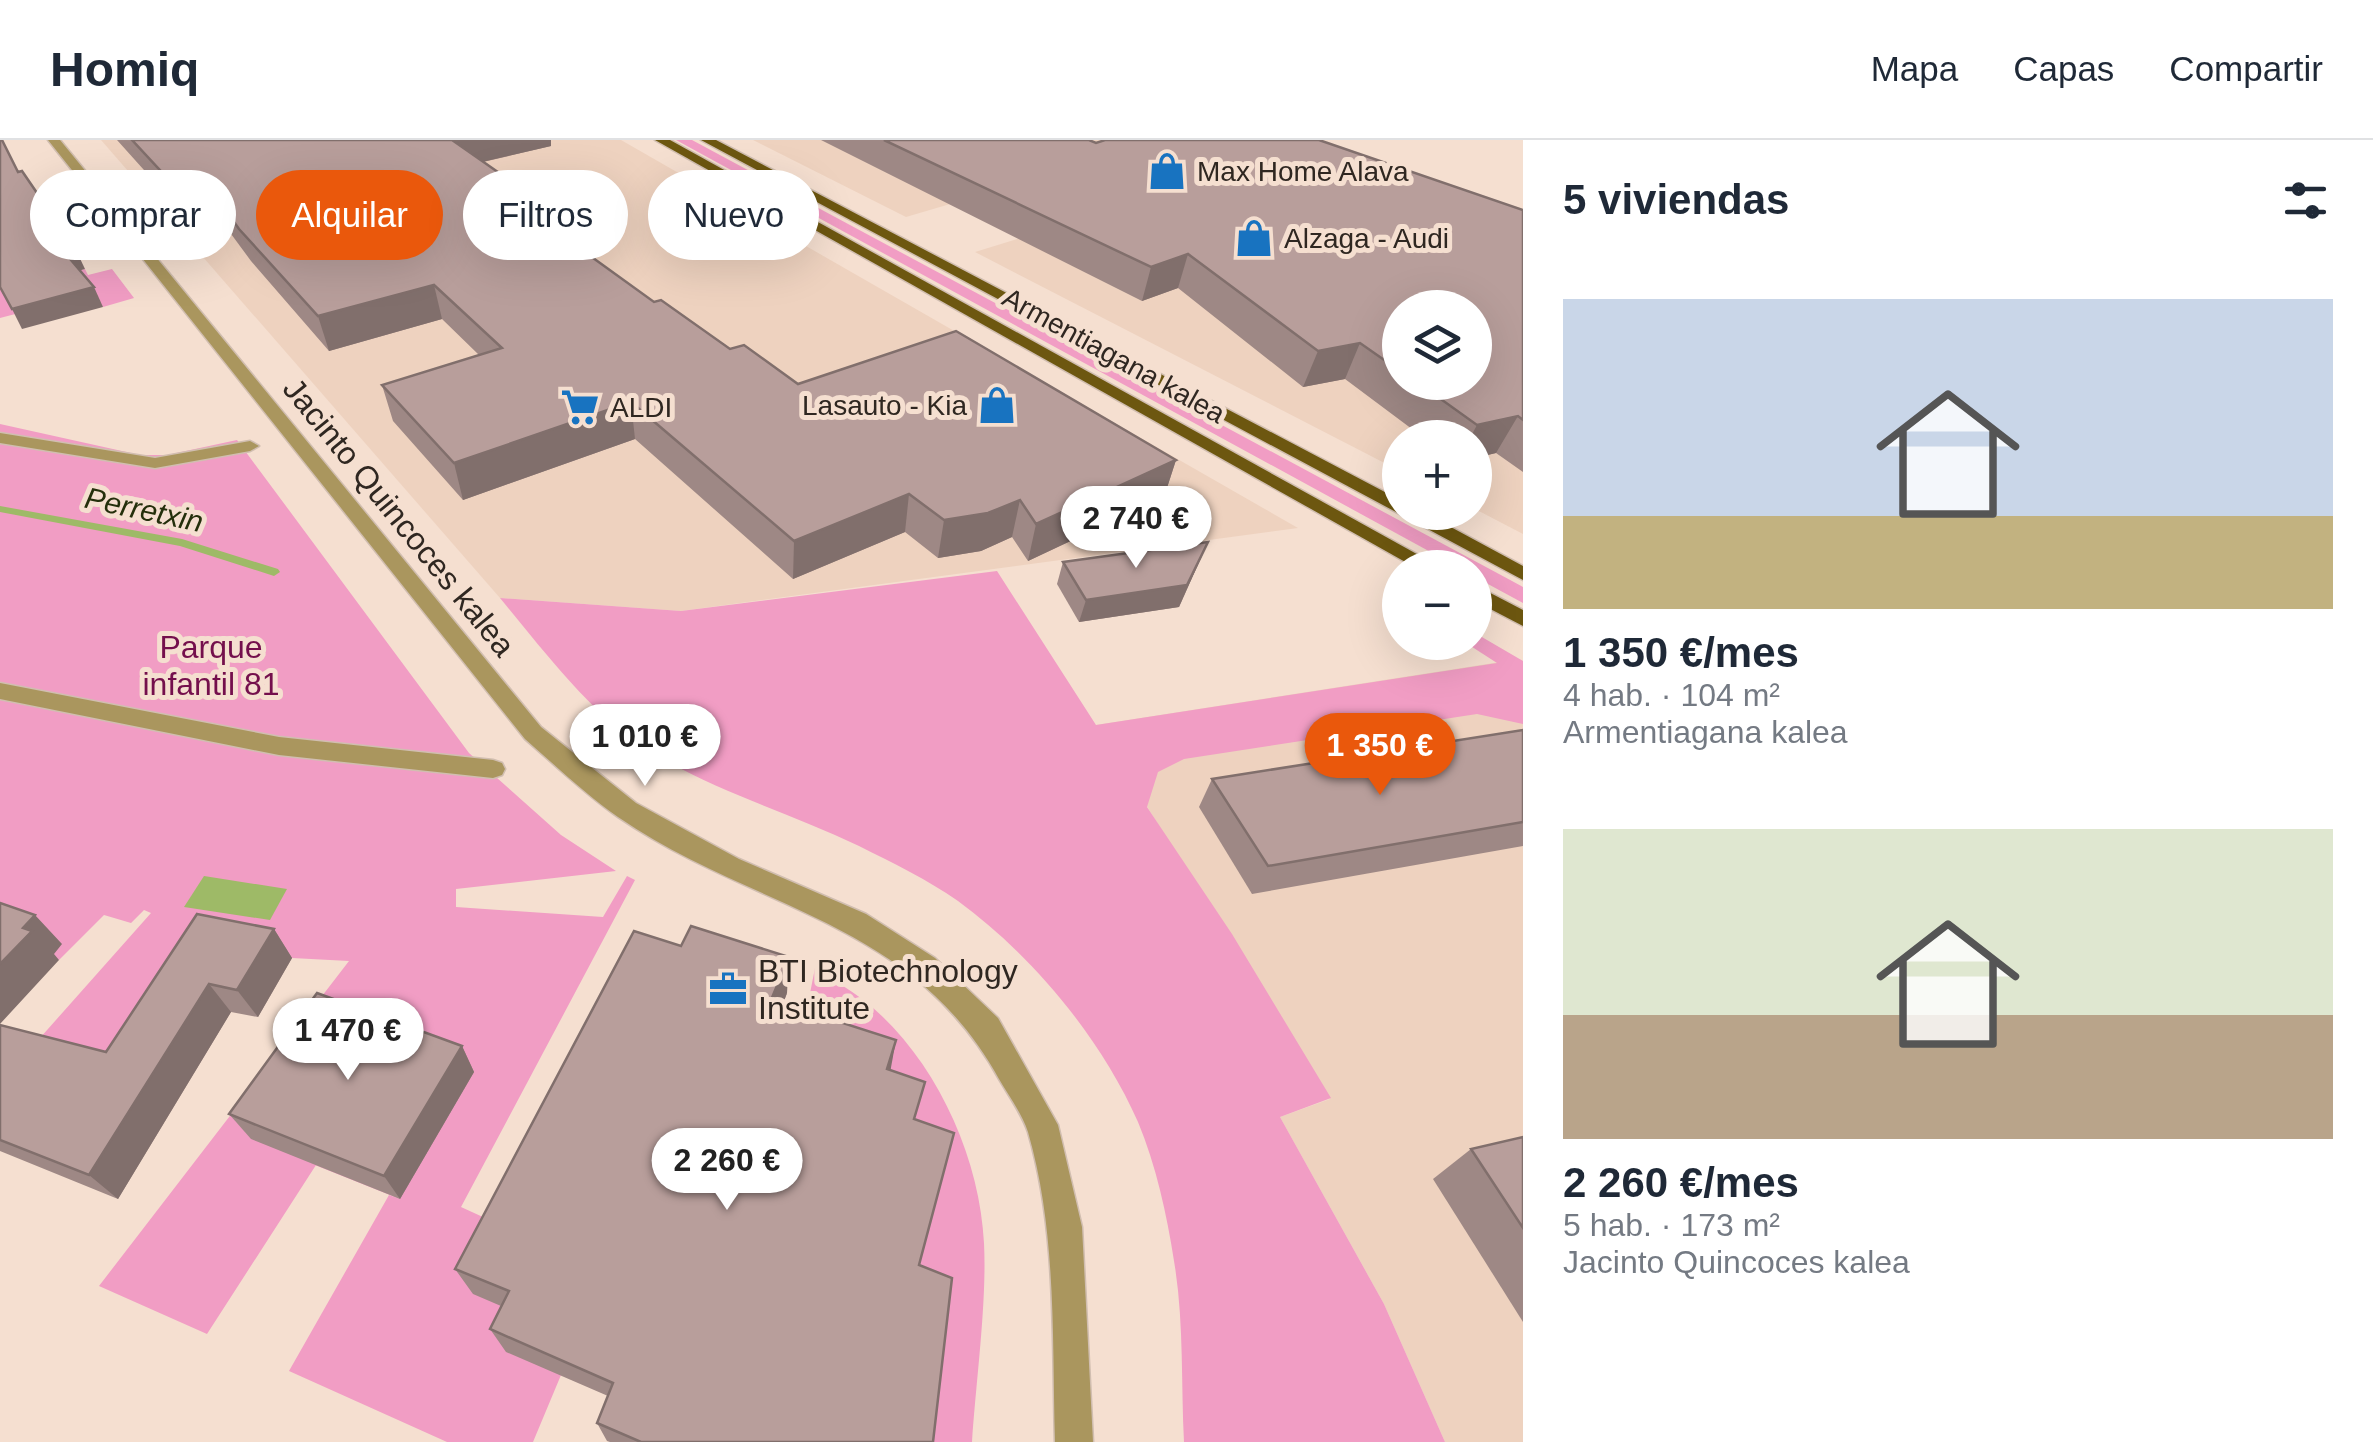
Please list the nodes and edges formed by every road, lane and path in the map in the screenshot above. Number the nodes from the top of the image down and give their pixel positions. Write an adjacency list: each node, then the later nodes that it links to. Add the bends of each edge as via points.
1 (54, 140): 14 (street, Jacinto Quincoces kalea, via 533,733 627,810 730,867 856,922 912,958 987,1028 1042,1125 1065,1227)
2 (661, 140): 8 (main road, Armentiagana kalea)
3 (707, 140): 6 (main road, Armentiagana kalea)
4 (0, 438): 5 (street, via 155,463)
5 (250, 446)
6 (1382, 498)
7 (1441, 530): 9 (main road)
8 (1400, 550)
9 (1523, 574)
10 (1492, 602): 11 (main road)
11 (1523, 619)
12 (0, 691): 13 (street, via 280,746)
13 (493, 769)
14 (1074, 1442)

